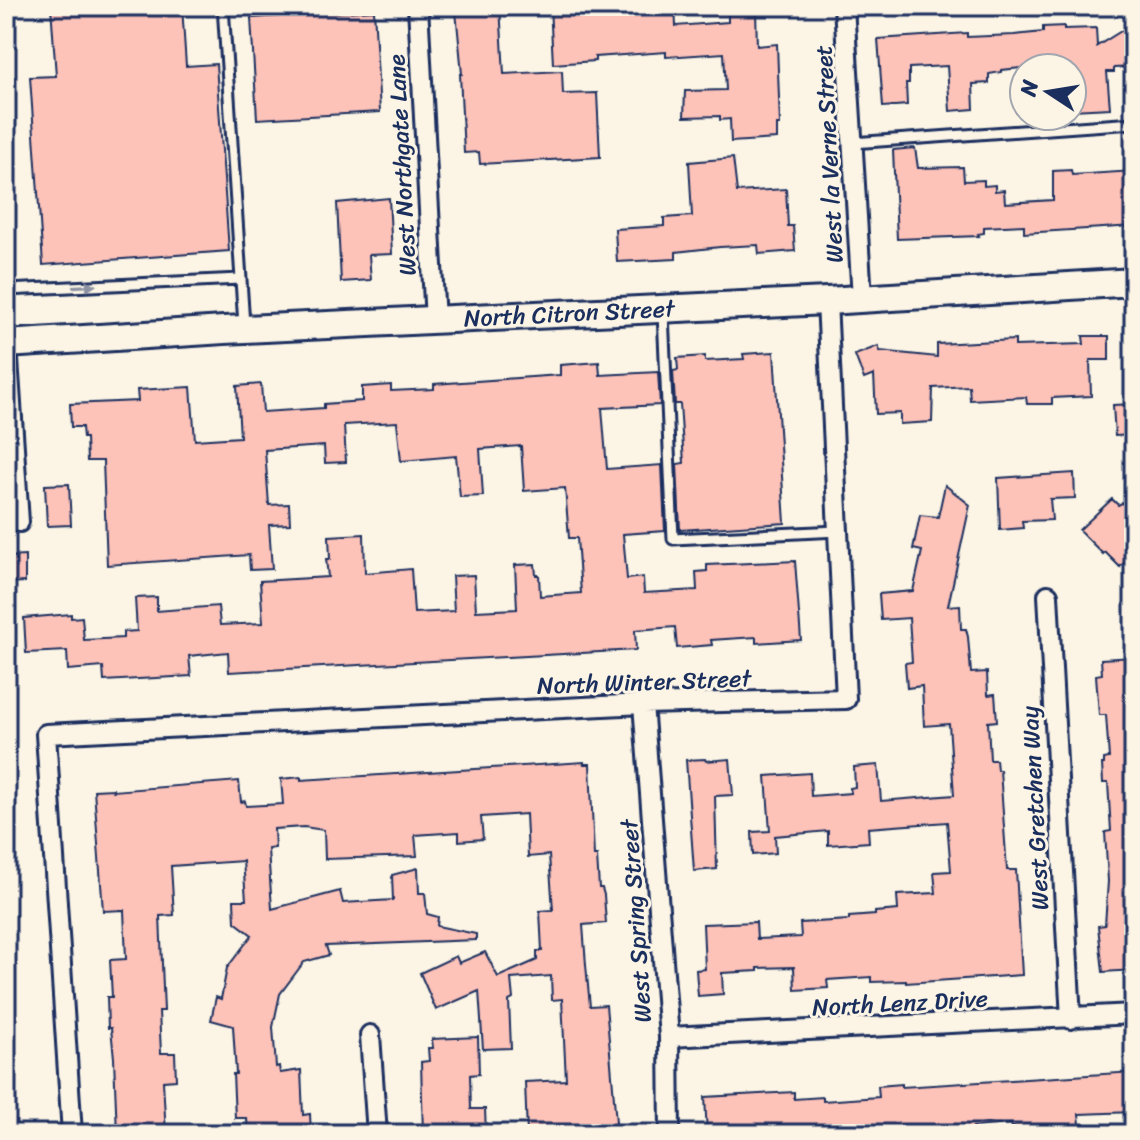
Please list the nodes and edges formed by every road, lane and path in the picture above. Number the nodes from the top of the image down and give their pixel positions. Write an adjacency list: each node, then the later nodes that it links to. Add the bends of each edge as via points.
1 (223, 6): 8 (lane)
2 (418, 6): 14 (street, West Northgate Lane)
3 (844, 6): 7 (street, West la Verne Street)
4 (6, 17): 5 (lane)
5 (6, 39)
6 (1134, 123): 7 (lane)
7 (852, 143): 11 (street, West la Verne Street)
8 (240, 279): 10 (lane, one-way to 8); 15 (lane)
9 (1134, 282): 11 (street, North Citron Street)
10 (6, 290)
11 (862, 298): 12 (street, North Citron Street)
12 (827, 301): 13 (street, North Citron Street); 18 (street, North Winter Street)
13 (663, 309): 14 (street, North Citron Street); 18 (lane, via 673,539)
14 (435, 321): 15 (street, North Citron Street)
15 (244, 329): 16 (street, North Citron Street)
16 (6, 341): 17 (street)
17 (19, 522)
18 (838, 531): 20 (street, North Winter Street, via 846,699)
19 (1048, 595): 22 (street, West Gretchen Way)
20 (643, 704): 24 (street, West Spring Street); 25 (street, North Winter Street, via 46,734)
21 (1134, 1014): 22 (street, North Lenz Drive)
22 (1071, 1019): 24 (street, North Lenz Drive)
23 (370, 1035): 26 (street)
24 (669, 1037): 27 (street, West Spring Street)
25 (72, 1134)
26 (377, 1134)
27 (670, 1134)

